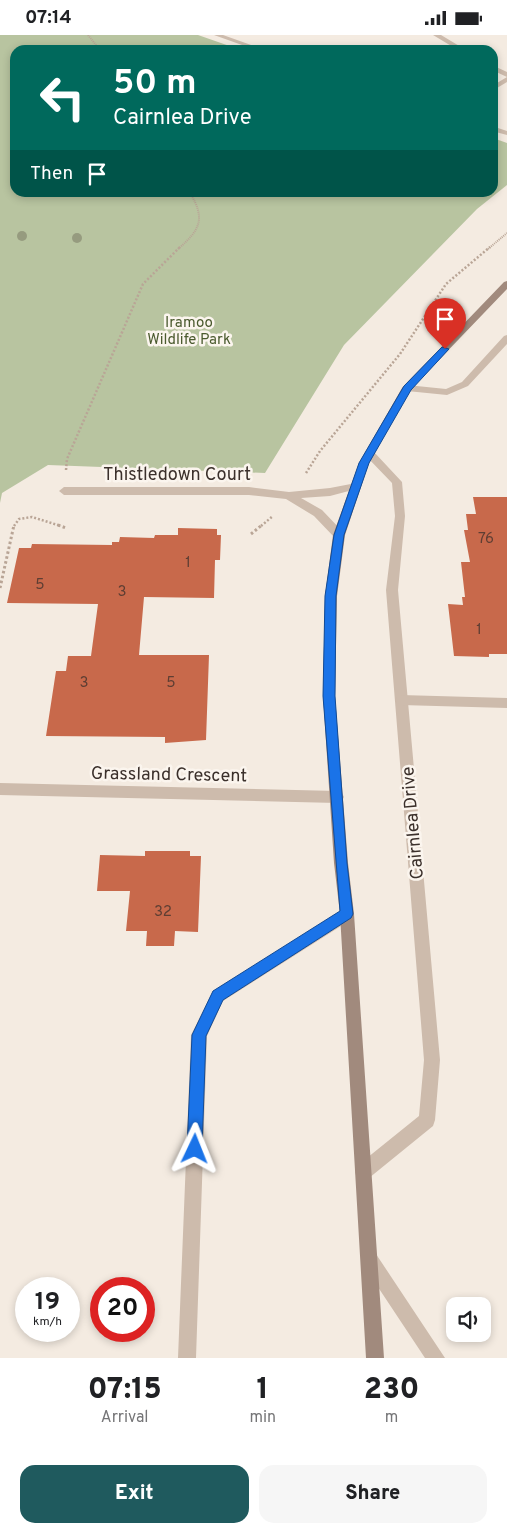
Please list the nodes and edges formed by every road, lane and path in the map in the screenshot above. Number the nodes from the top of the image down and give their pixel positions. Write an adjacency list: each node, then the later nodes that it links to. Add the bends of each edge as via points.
1 (88, 35): 4 (path)
2 (217, 35): 5 (street)
3 (436, 35): 6 (street)
4 (96, 45)
5 (247, 45)
6 (454, 45)
7 (192, 197): 15 (path, via 198,206 199,223 194,235 143,284 67,459)
8 (507, 233): 13 (path, via 446,285 400,355 320,451)
9 (507, 284): 11 (street)
10 (507, 338): 11 (street, via 464,384 447,392)
11 (407, 388): 12 (street)
12 (370, 454): 14 (street); 22 (street, Cairnlea Drive, via 397,482 400,516 392,590)
13 (303, 478)
14 (356, 486): 16 (street, Thistledown Court, via 330,493); 20 (street)
15 (64, 491): 16 (street, Thistledown Court, via 249,491)
16 (289, 496): 20 (street, Thistledown Court, via 318,513)
17 (276, 513): 19 (path)
18 (66, 528): 21 (path, via 34,517 17,520)
19 (251, 534)
20 (339, 535): 25 (street, via 331,596 329,696)
21 (0, 587)
22 (401, 700): 23 (street); 27 (street, Cairnlea Drive, via 432,1061 427,1120)
23 (507, 703)
24 (0, 789): 25 (street, Grassland Crescent)
25 (337, 797): 26 (street)
26 (347, 914): 27 (street); 29 (street, via 218,996 199,1035)
27 (363, 1172): 28 (street)
28 (370, 1260): 30 (street); 31 (street)
29 (187, 1358)
30 (376, 1358)
31 (436, 1358)

